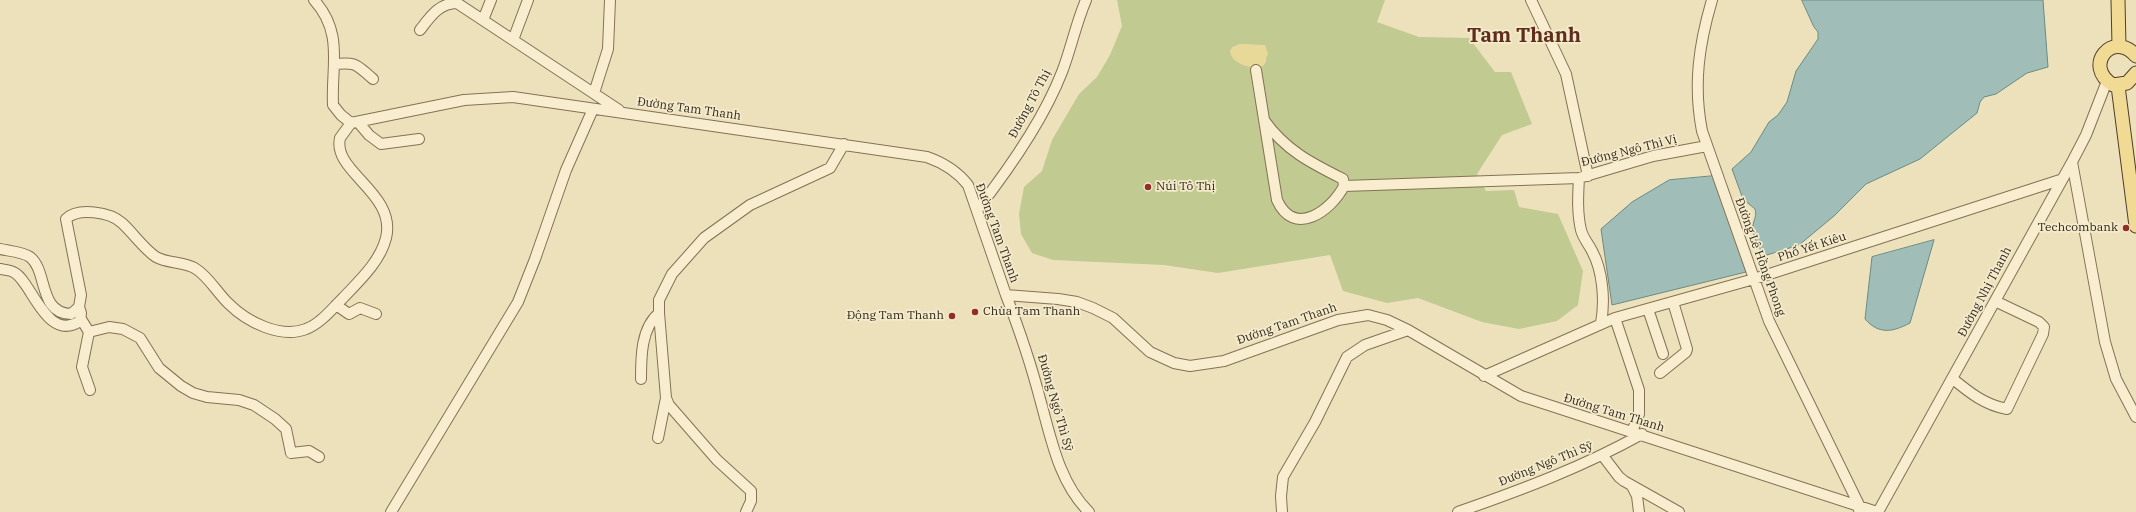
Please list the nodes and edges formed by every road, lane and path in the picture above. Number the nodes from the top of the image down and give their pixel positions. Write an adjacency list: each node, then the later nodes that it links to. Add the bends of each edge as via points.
1 (314, 0): 14 (street, via 333,32)
2 (491, 0): 9 (street)
3 (528, 0): 11 (street)
4 (610, 0): 19 (street, via 608,49)
5 (1086, 0): 31 (street, Đường Tô Thị, via 1062,74 1011,167)
6 (1531, 0): 28 (street, via 1566,74)
7 (1712, 0): 26 (street, Đường Lê Hồng Phong, via 1704,25 1697,79 1698,109)
8 (2118, 0): 12 (main road)
9 (483, 20): 10 (street, via 457,3 451,3 432,14); 11 (street)
10 (420, 30)
11 (513, 40): 19 (street)
12 (2119, 46): 13 (main road, via 2130,49); 18 (main road, via 2110,48 2103,54 2099,64 2101,74)
13 (2136, 56)
14 (335, 64): 17 (street, via 351,63 359,66); 23 (street, via 333,105 341,115)
15 (1256, 70): 22 (street)
16 (2136, 76): 18 (main road, via 2127,83)
17 (373, 79)
18 (2113, 84): 27 (street, Đường Nhị Thanh); 32 (main road)
19 (594, 93): 21 (street)
20 (593, 109): 21 (street, Đường Tam Thanh); 23 (street, Đường Tam Thanh, via 498,97 464,100); 64 (street, via 566,170 536,259 518,302)
21 (621, 111): 25 (street, Đường Tam Thanh)
22 (1264, 120): 30 (street, via 1282,143 1313,164 1343,179); 30 (street, via 1277,200 1284,213 1294,220 1307,219 1335,201)
23 (354, 122): 24 (street, via 381,144); 39 (street, via 340,138 341,152 347,165 376,196 387,224 386,237 375,262)
24 (419, 139)
25 (844, 144): 31 (street, Đường Tam Thanh, via 913,154 942,162 962,177 968,185); 42 (street, via 830,168 750,205 704,238 672,274 659,300)
26 (1707, 146): 28 (street, Đường Ngô Thì Vị, via 1646,158); 35 (street, Đường Lê Hồng Phong)
27 (2072, 162): 29 (street, Đường Nhị Thanh); 56 (street, via 2105,342 2116,379)
28 (1584, 177): 30 (street, Đường Ngô Thì Vị); 46 (street, via 1578,209 1580,228 1593,252 1602,281)
29 (2060, 180): 35 (street, Phố Yết Kiêu); 37 (street, Đường Nhị Thanh)
30 (1344, 186)
31 (977, 210): 36 (street, Đường Tam Thanh)
32 (2136, 226)
33 (0, 249): 40 (street, via 26,255 33,260 44,290 56,310 71,314)
34 (0, 269): 45 (street, via 14,272 22,278 38,306 58,323 72,324)
35 (1754, 279): 38 (street, Phố Yết Kiêu); 62 (street, Đường Lê Hồng Phong, via 1772,327)
36 (1006, 295): 47 (street, Đường Tam Thanh, via 1058,299 1093,308 1109,316 1150,352 1174,363 1190,366 1224,361 1350,316 1368,315); 65 (street, Đường Ngô Thì Sỹ, via 1024,346 1054,452 1073,493)
37 (1995, 301): 53 (street, Đường Nhị Thanh); 53 (street, via 2039,322 2044,327 2007,409 1989,404 1971,394)
38 (1673, 302): 41 (street, Phố Yết Kiêu); 50 (street, via 1687,349)
39 (336, 305): 40 (street, via 305,330 285,331 258,324 229,304 198,269 157,258 122,222 113,217 89,212 71,214 66,219 81,295); 43 (street, via 349,314 360,308)
40 (79, 307): 45 (street)
41 (1648, 309): 44 (street, Phố Yết Kiêu); 49 (street)
42 (659, 313): 52 (street, via 654,318 644,344); 55 (street)
43 (376, 314)
44 (1616, 318): 46 (street, Phố Yết Kiêu); 57 (street, via 1639,390)
45 (81, 319): 48 (street)
46 (1601, 323): 51 (street, Phố Yết Kiêu)
47 (1408, 330): 51 (street, Đường Tam Thanh); 66 (street, via 1365,345 1347,357 1315,422 1283,476)
48 (89, 332): 54 (street, via 82,366); 60 (street, via 98,328 116,327 131,333 146,345 158,368 181,386 193,393 216,399 248,402 286,429 291,453 309,451)
49 (1663, 354)
50 (1660, 373)
51 (1484, 376): 57 (street, Đường Tam Thanh, via 1521,396)
52 (641, 379)
53 (1953, 379): 70 (street, Đường Nhị Thanh)
54 (90, 390)
55 (666, 398): 58 (street); 63 (street, via 668,405 717,460 752,490)
56 (2136, 417)
57 (1637, 433): 59 (street, Đường Ngô Thì Sỹ); 62 (street, Đường Tam Thanh)
58 (658, 438)
59 (1603, 456): 61 (street, via 1619,477); 67 (street, Đường Ngô Thì Sỹ, via 1533,486)
60 (320, 457)
61 (1632, 486): 68 (street, via 1637,496); 69 (street)
62 (1859, 510): 70 (street, Đường Tam Thanh)
63 (749, 511)
64 (391, 512)
65 (1089, 512)
66 (1282, 512)
67 (1458, 512)
68 (1639, 512)
69 (1679, 512)
70 (1877, 512)

